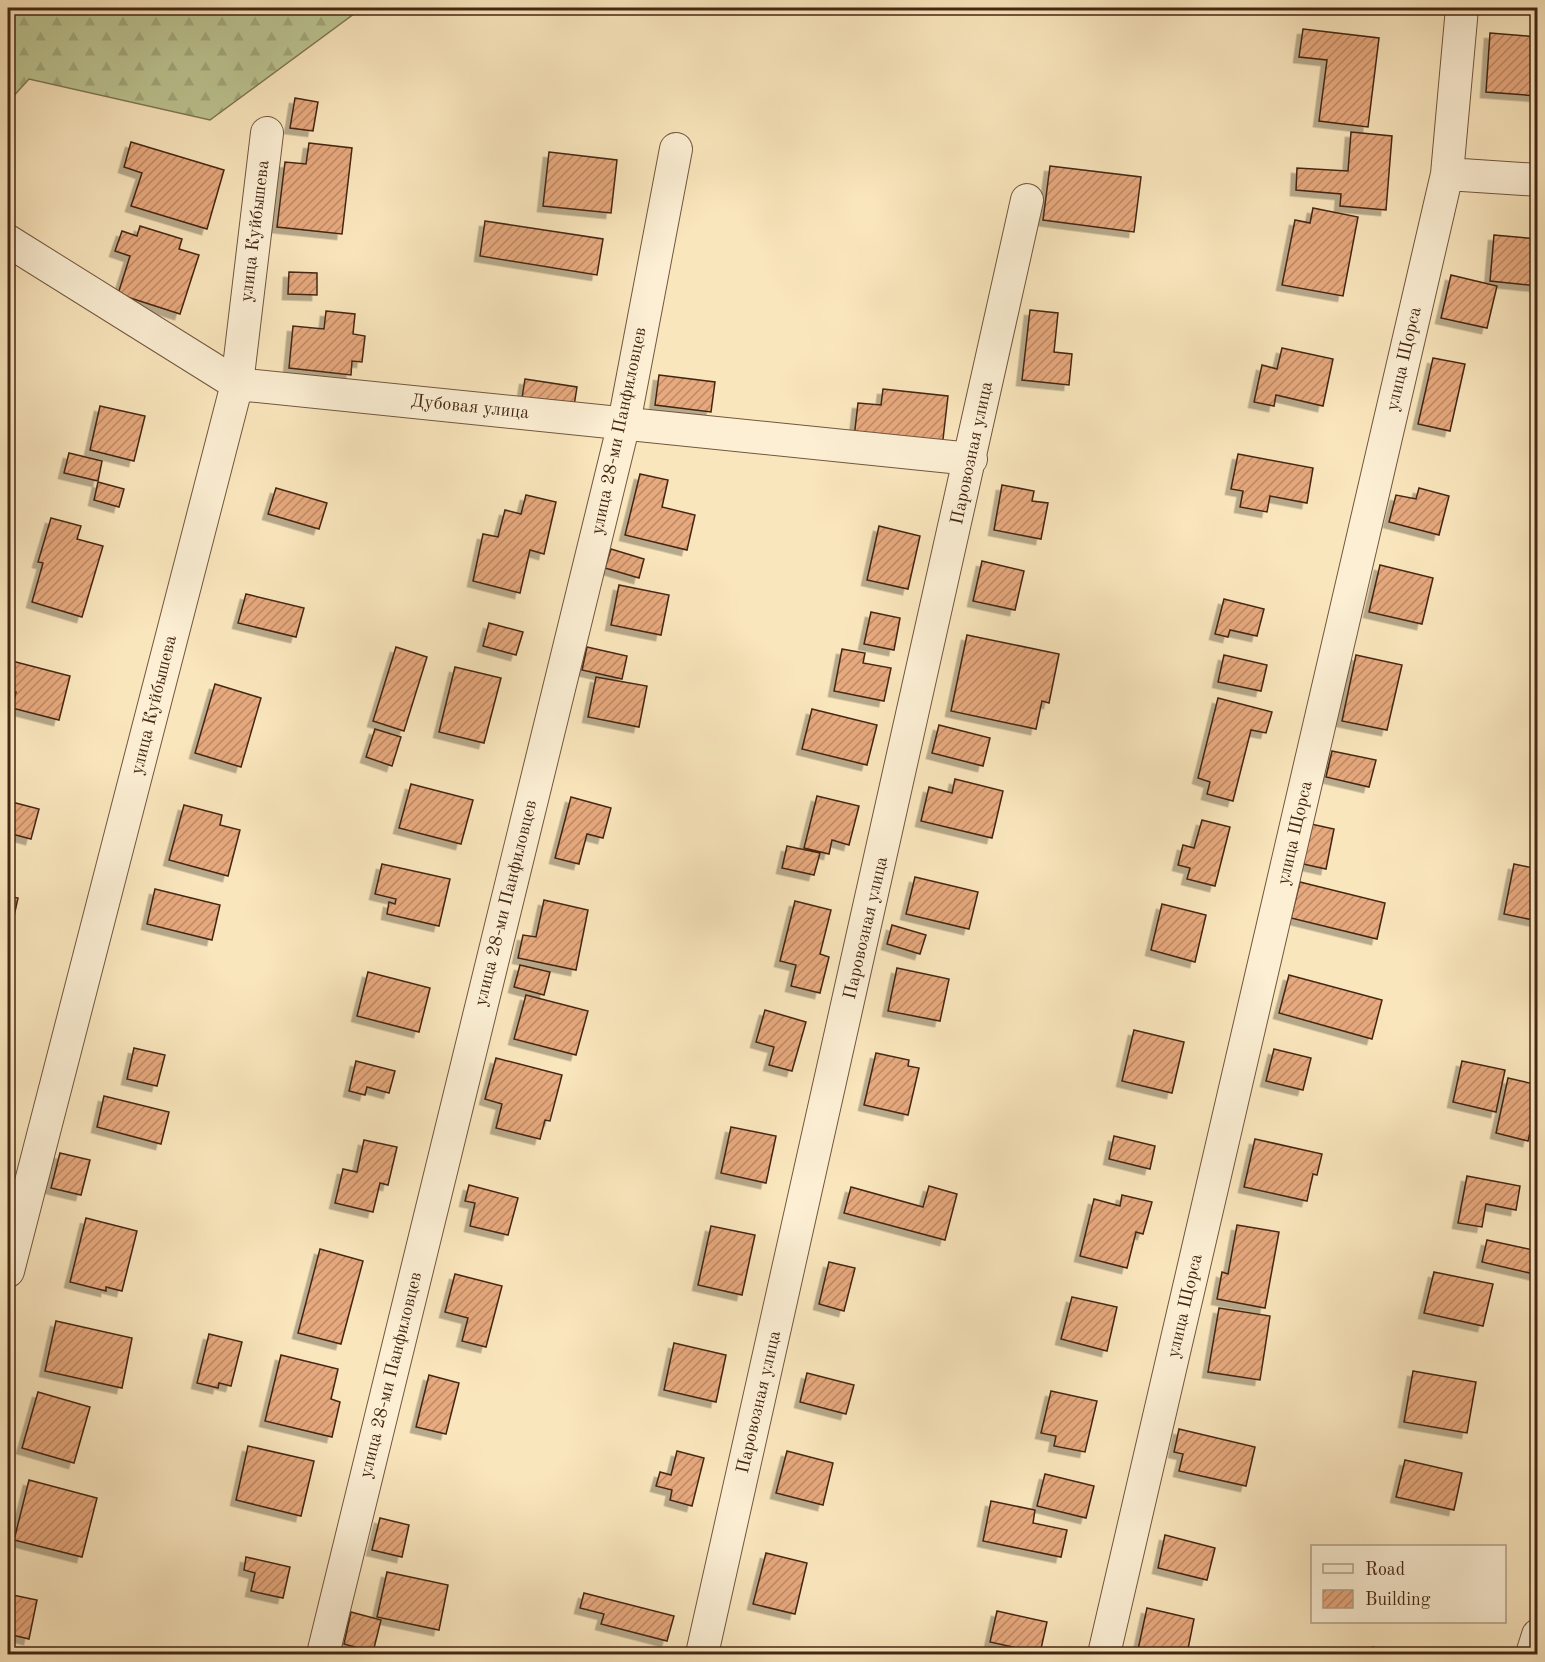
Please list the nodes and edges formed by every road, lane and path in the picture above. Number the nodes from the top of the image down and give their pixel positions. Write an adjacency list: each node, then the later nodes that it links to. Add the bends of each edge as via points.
1 (1462, 8): 4 (street, улица Щорса)
2 (267, 133): 8 (street, улица Куйбышева)
3 (676, 149): 9 (street, улица 28-ми Панфиловцев)
4 (1447, 174): 5 (street); 15 (street, улица Щорса)
5 (1538, 180)
6 (1027, 200): 10 (street, Паровозная улица)
7 (8, 241): 8 (street, Дубовая улица)
8 (237, 384): 9 (street, Дубовая улица); 11 (street, улица Куйбышева)
9 (624, 423): 10 (street, Дубовая улица); 13 (street, улица 28-ми Панфиловцев)
10 (971, 459): 14 (street, Паровозная улица)
11 (8, 1271)
12 (1538, 1635): 16 (street)
13 (323, 1654)
14 (702, 1654)
15 (1104, 1654)
16 (1532, 1654)

